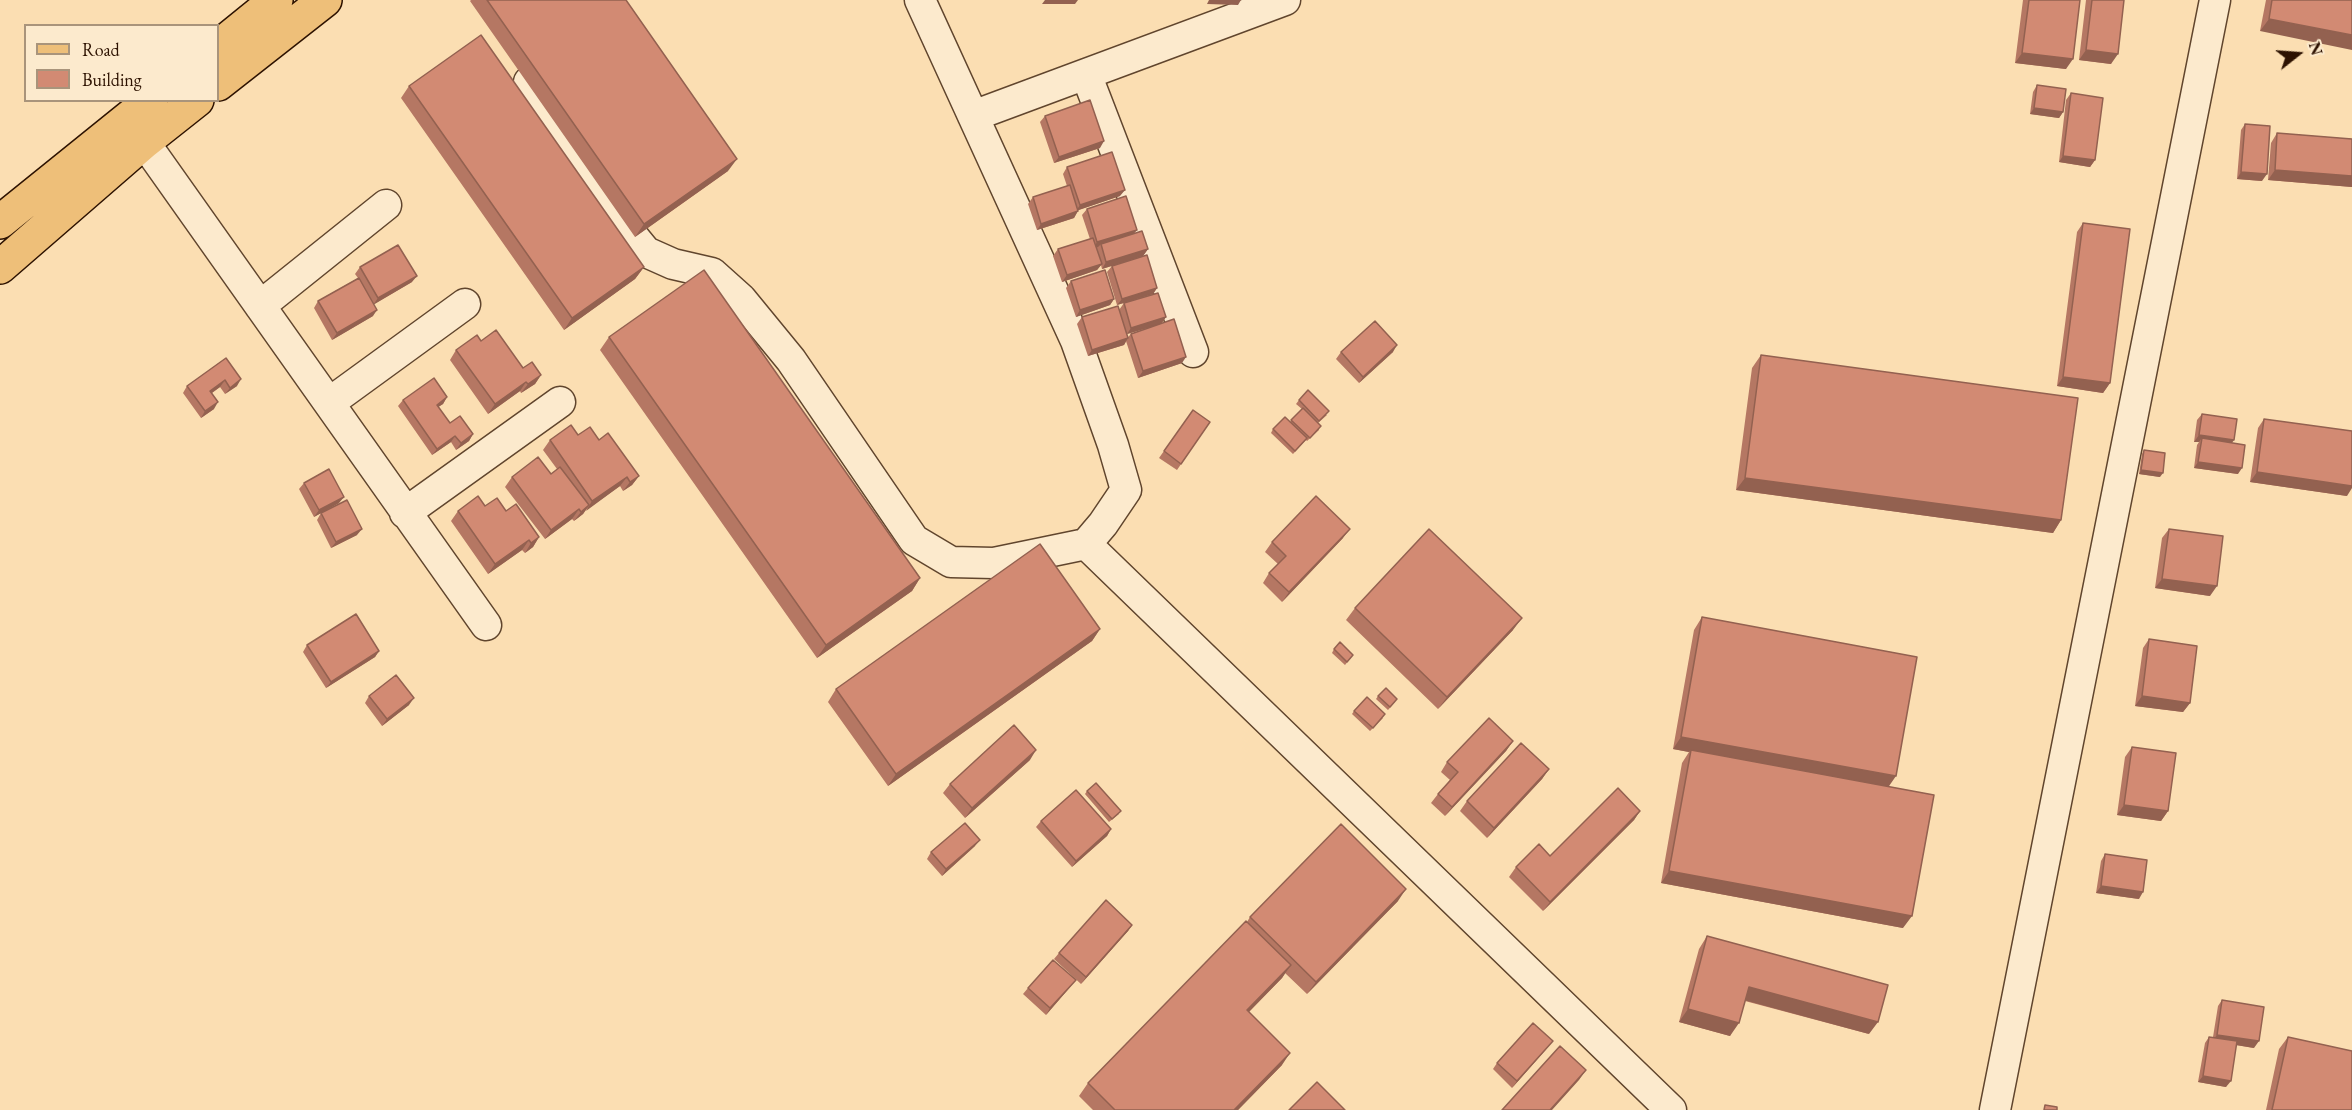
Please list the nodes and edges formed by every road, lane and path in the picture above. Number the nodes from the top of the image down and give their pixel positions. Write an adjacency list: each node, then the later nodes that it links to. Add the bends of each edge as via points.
1 (276, 0): 6 (main road)
2 (325, 0): 9 (main road)
3 (920, 0): 12 (street)
4 (1285, 0): 8 (street)
5 (2215, 0): 26 (street)
6 (219, 46)
7 (515, 61): 23 (street, via 605,202 646,252 712,273 741,299 791,360 914,540 951,562 994,563)
8 (1086, 74): 12 (street); 19 (street)
9 (219, 83)
10 (149, 102): 15 (main road)
11 (194, 102): 13 (main road)
12 (973, 116): 23 (street, via 1076,341 1126,490)
13 (144, 142): 16 (main road); 18 (street)
14 (386, 205): 18 (street)
15 (0, 222)
16 (0, 267)
17 (465, 303): 21 (street)
18 (260, 306): 21 (street)
19 (1193, 352)
20 (560, 402): 22 (street)
21 (329, 404): 22 (street)
22 (405, 513): 24 (street)
23 (1086, 544): 25 (street)
24 (486, 625)
25 (1671, 1110)
26 (1995, 1110)

